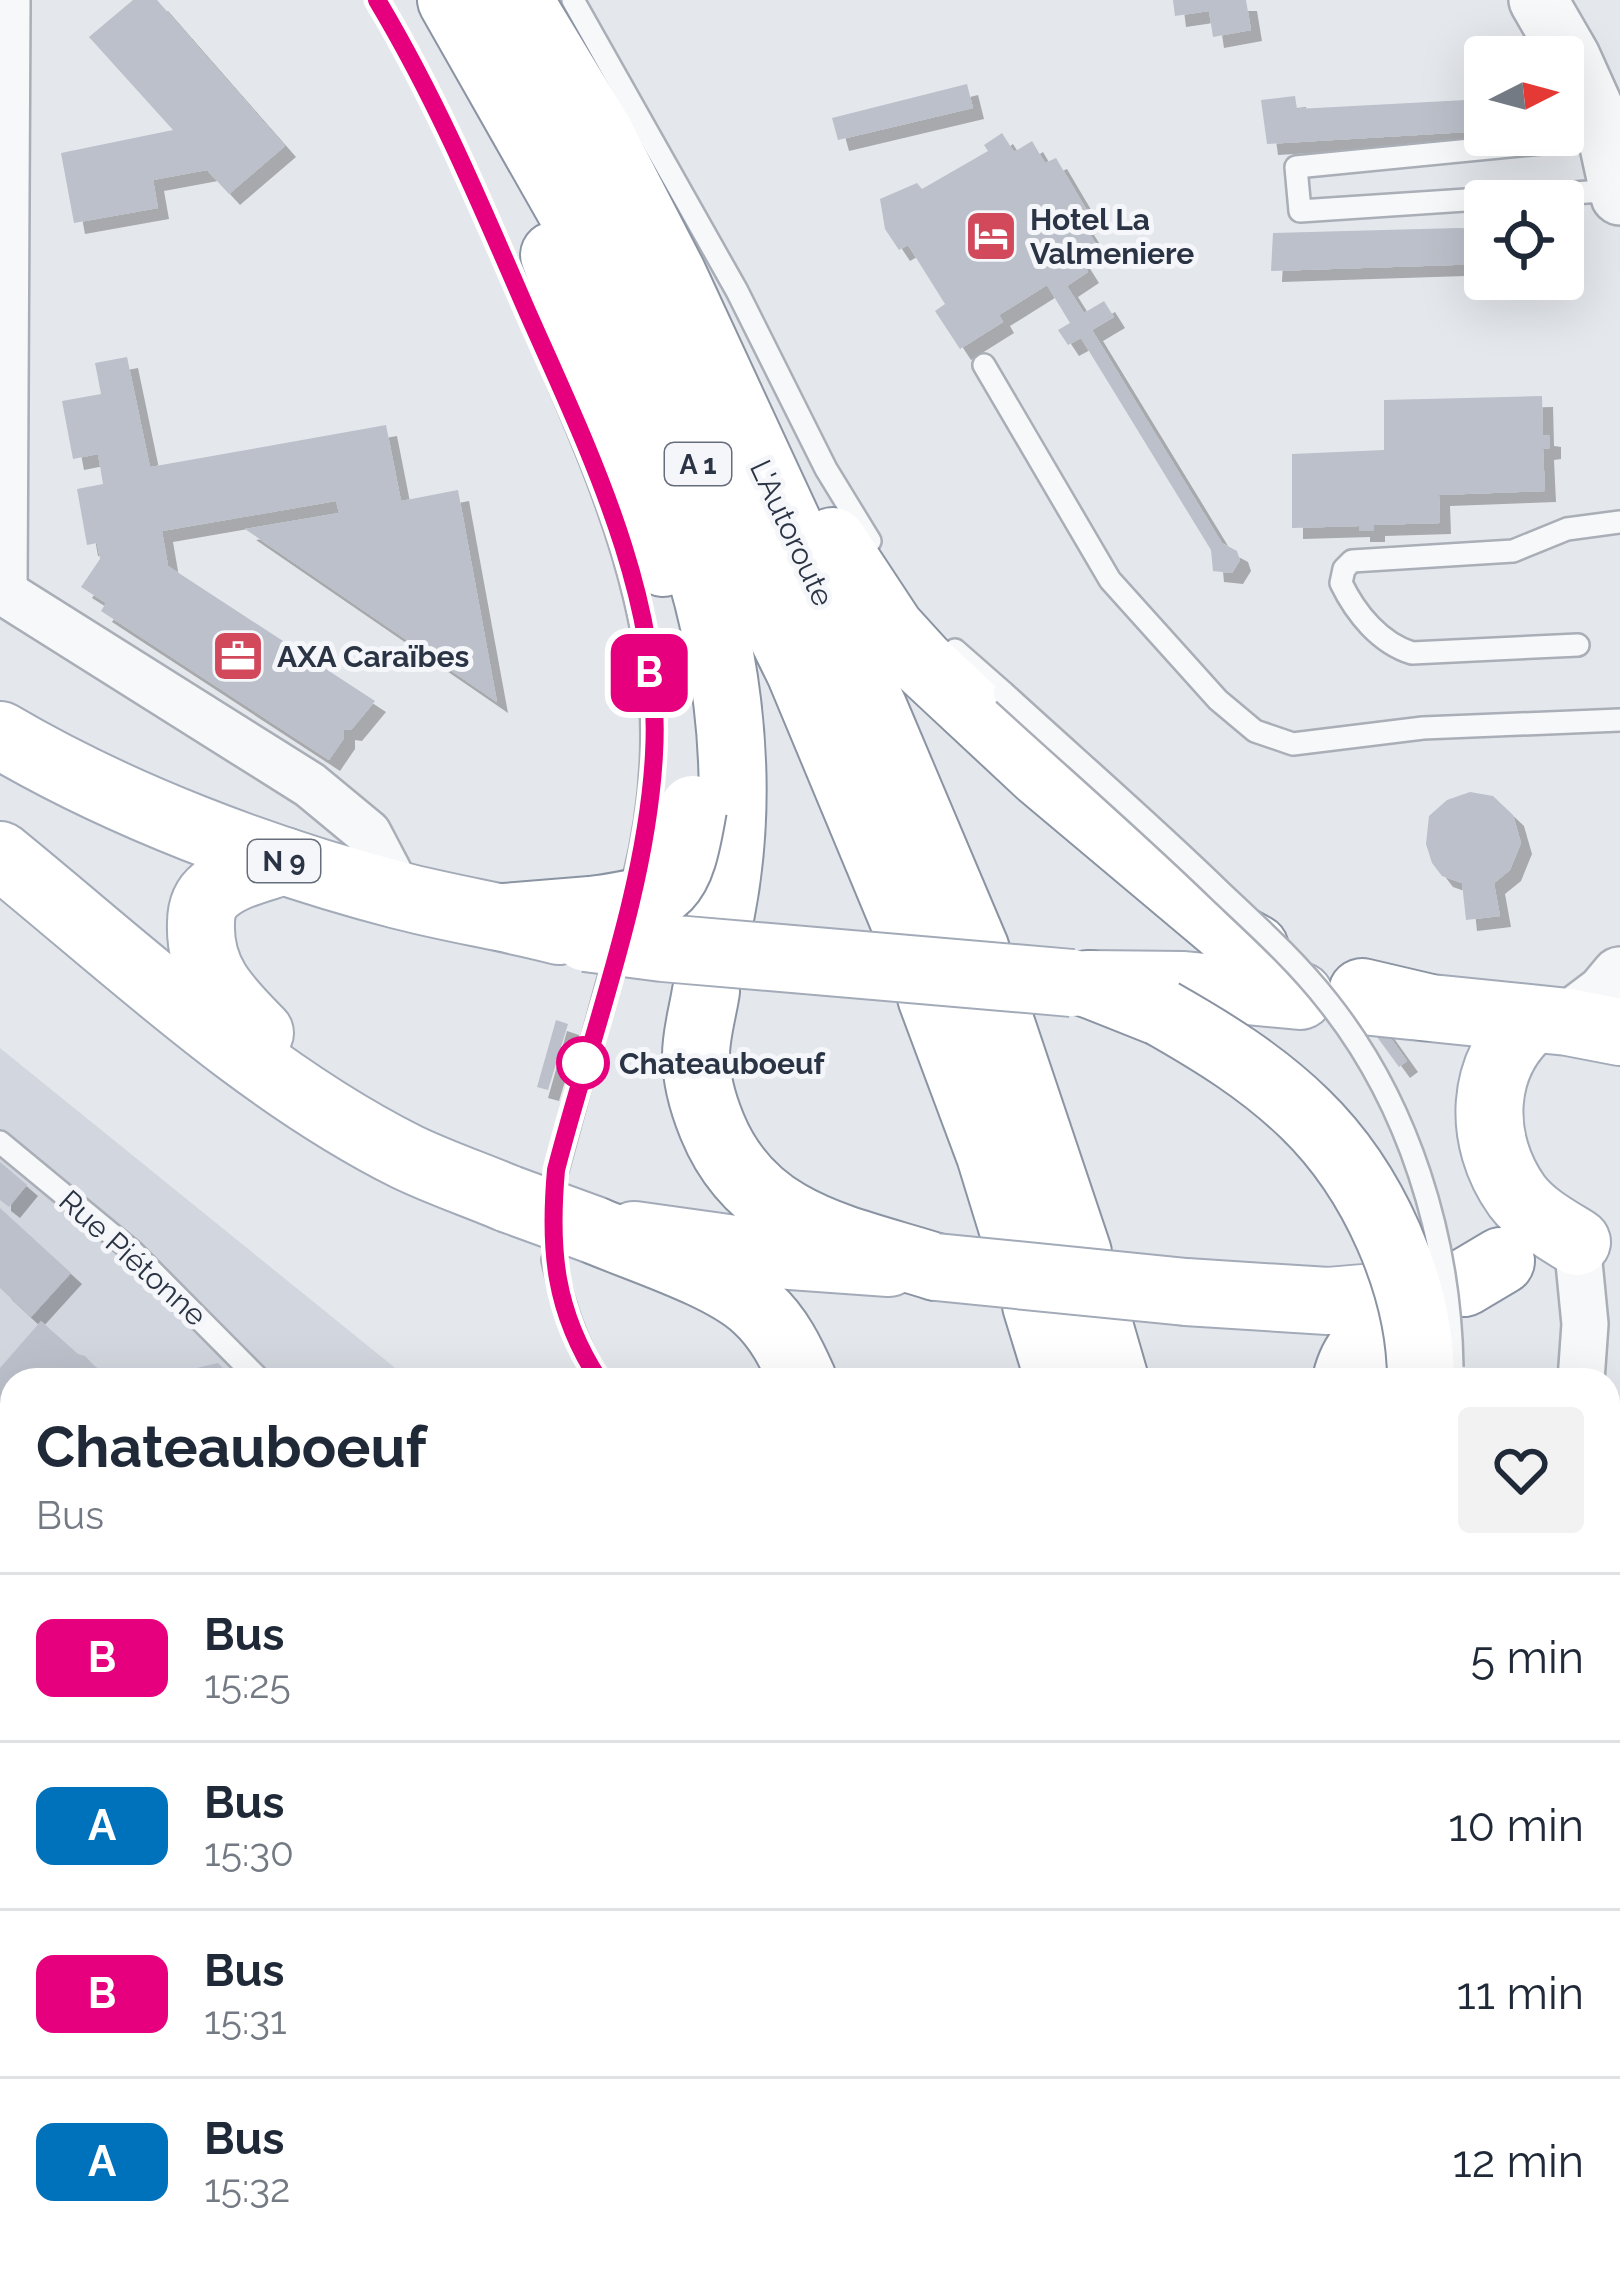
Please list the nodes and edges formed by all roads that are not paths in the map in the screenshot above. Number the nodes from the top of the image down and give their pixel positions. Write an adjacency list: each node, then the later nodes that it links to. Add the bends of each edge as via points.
1 (7, 0): 11 (street)
2 (377, 0): 24 (lane, via 460,153 586,442 635,585 655,750 647,828)
3 (427, 0): 9 (main road)
4 (451, 0): 26 (main road, L'Autoroute / A 1, via 584,234)
5 (519, 0): 10 (main road, L'Autoroute / A 1)
6 (573, 0): 14 (lane)
7 (1538, 0): 8 (street, via 1571,57)
8 (1615, 174): 8 (lane, via 1300,211 1295,167)
9 (554, 255): 23 (main road, via 667,477 712,613 730,754); 24 (main road, bridge, via 659,546 692,733 684,854 665,889)
10 (673, 275): 25 (main road, via 891,629 1041,774); 26 (main road, L'Autoroute / A 1, via 874,709)
11 (4, 290): 15 (street)
12 (984, 365): 18 (lane, via 1110,580 1255,731 1293,744 1423,728)
13 (1620, 522): 17 (lane, via 1567,529 1513,551 1352,561 1344,569 1340,583 1349,600 1389,646 1412,653)
14 (888, 569)
15 (2, 591): 22 (street, via 310,785 368,833)
16 (947, 643): 46 (lane, bridge, via 1330,1004 1400,1125 1431,1211)
17 (1578, 645)
18 (1620, 720)
19 (0, 734): 21 (main road, N 9, via 78,777)
20 (0, 855): 31 (main road, via 239,1049)
21 (284, 861): 22 (main road, N 9); 31 (main road, via 212,892 201,913 204,960 228,1000)
22 (401, 896): 24 (main road, N 9)
23 (721, 913)
24 (605, 926): 28 (main road, bridge, via 804,959); 33 (lane)
25 (1255, 948)
26 (953, 973): 38 (main road, L'Autoroute / A 1)
27 (1620, 976): 30 (street)
28 (1081, 984): 30 (main road, via 1184,985); 39 (main road, bridge, via 1162,1012 1230,1052 1308,1116 1377,1216 1412,1301)
29 (706, 991): 36 (main road, via 696,1053 700,1090 725,1157 744,1182 832,1235)
30 (1574, 1024): 34 (main road, via 1503,1050 1489,1115 1496,1153 1518,1196 1540,1218)
31 (351, 1125): 33 (main road, via 409,1158)
32 (0, 1142): 40 (lane, Rue Piétonne, via 132,1251)
33 (533, 1184): 35 (main road, bridge)
34 (1598, 1240): 37 (main road); 47 (street)
35 (574, 1245): 36 (main road); 41 (lane, via 563,1307); 42 (main road, via 736,1291 786,1342)
36 (936, 1267): 39 (main road, bridge, via 1328,1300)
37 (1475, 1272)
38 (1057, 1279): 43 (main road, L'Autoroute / A 1); 44 (main road, L'Autoroute / A 1)
39 (1401, 1333): 45 (main road, via 1367,1341)
40 (248, 1368)
41 (592, 1368)
42 (798, 1368)
43 (1059, 1368)
44 (1108, 1368)
45 (1349, 1368)
46 (1451, 1368)
47 (1582, 1368)

